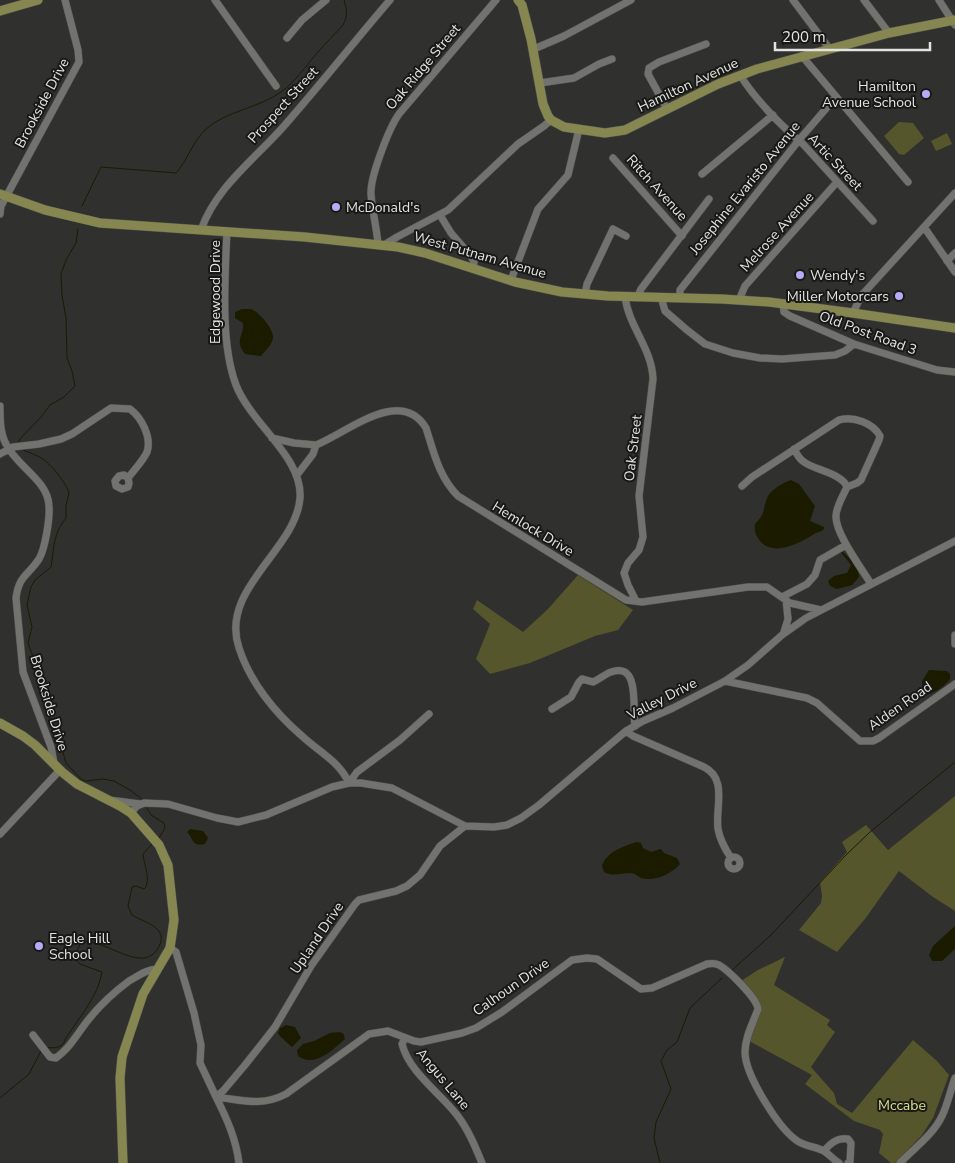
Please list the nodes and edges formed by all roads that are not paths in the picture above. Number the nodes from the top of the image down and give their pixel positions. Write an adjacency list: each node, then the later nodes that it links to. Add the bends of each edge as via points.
1 (38, 0): 14 (main road)
2 (65, 0): 37 (street, Brookside Drive, via 80,62)
3 (215, 0): 25 (street)
4 (326, 0): 17 (street)
5 (378, 0): 13 (street)
6 (390, 0): 13 (street, Prospect Street)
7 (496, 0): 47 (street, Oak Ridge Street, via 389,129 372,186)
8 (518, 0): 20 (main road)
9 (631, 0): 20 (street)
10 (794, 0): 19 (street)
11 (864, 0): 16 (street)
12 (939, 0): 15 (street)
13 (384, 7): 43 (street, Prospect Street, via 285,124 234,176 206,215)
14 (0, 11)
15 (954, 22): 16 (main road, Hamilton Avenue)
16 (889, 33): 19 (main road, Hamilton Avenue)
17 (286, 38)
18 (706, 44): 27 (street, via 649,68 648,74)
19 (829, 48): 21 (main road, Hamilton Avenue)
20 (534, 49): 24 (main road)
21 (802, 56): 23 (main road, Hamilton Avenue); 26 (street)
22 (612, 59): 24 (street, via 574,78)
23 (740, 75): 27 (main road, Hamilton Avenue); 28 (street, Artic Street)
24 (540, 83): 29 (main road, via 545,112)
25 (276, 86)
26 (836, 97): 31 (street, Josephine Evaristo Avenue); 35 (street)
27 (666, 109): 30 (main road, Hamilton Avenue, via 617,132)
28 (773, 115): 31 (street, Artic Street); 33 (street)
29 (551, 120): 30 (main road, Hamilton Avenue); 40 (street, via 518,144 458,202)
30 (578, 130): 52 (street, via 568,175 538,209)
31 (799, 140): 34 (street, Artic Street); 57 (street, Josephine Evaristo Avenue, via 680,290)
32 (613, 158): 46 (street, Ritch Avenue)
33 (702, 174)
34 (837, 182): 41 (street, Artic Street); 58 (street, Melrose Avenue, via 745,286)
35 (908, 182)
36 (955, 193): 42 (street)
37 (4, 196): 39 (street, Brookside Drive); 43 (main road, West Putnam Avenue, via 91,222)
38 (709, 199): 46 (street)
39 (0, 214)
40 (440, 215): 47 (street); 50 (street, via 471,256)
41 (873, 221)
42 (924, 227): 49 (street); 60 (street, via 861,296)
43 (201, 230): 44 (main road, West Putnam Avenue)
44 (227, 231): 47 (main road, West Putnam Avenue); 65 (street, Edgewood Drive, via 229,359 236,387)
45 (626, 236): 53 (street, via 613,229)
46 (682, 236): 55 (street)
47 (381, 245): 50 (main road, West Putnam Avenue, via 417,251)
48 (955, 253): 49 (street)
49 (947, 262): 51 (street)
50 (473, 269): 52 (main road, West Putnam Avenue)
51 (955, 272)
52 (511, 280): 53 (main road, West Putnam Avenue)
53 (585, 294): 54 (main road, West Putnam Avenue)
54 (625, 296): 55 (main road, West Putnam Avenue); 78 (street, Oak Street, via 628,312 648,351 653,379 640,496 643,537 639,550 624,573)
55 (638, 296): 56 (main road, West Putnam Avenue)
56 (661, 297): 57 (main road, West Putnam Avenue); 62 (street, via 669,315 693,334 712,347 734,353 782,359 835,355)
57 (680, 298): 58 (main road, West Putnam Avenue)
58 (739, 300): 59 (main road, West Putnam Avenue)
59 (783, 304): 60 (main road, West Putnam Avenue); 62 (street, Old Post Road 3, via 784,312 790,316)
60 (853, 313): 61 (main road, West Putnam Avenue)
61 (955, 328)
62 (854, 344): 63 (street, Old Post Road 3, via 937,370)
63 (955, 372)
64 (0, 406): 67 (street, Brookside Drive, via 2,435)
65 (272, 438): 66 (street); 70 (street, Edgewood Drive)
66 (316, 445): 70 (street); 78 (street, Hemlock Drive, via 381,413 397,410 413,414 426,428 439,469 458,496 617,595)
67 (11, 448): 69 (street); 71 (street, via 61,439 111,408 130,409 142,422 148,444 145,455); 90 (street, Brookside Drive, via 16,460 47,494 49,506 40,557 19,582 16,600 23,672)
68 (794, 450): 72 (street); 73 (street, via 805,463 842,480); 73 (street, via 845,418 858,419 877,432 879,440 861,480)
69 (0, 454)
70 (297, 475): 91 (street, Edgewood Drive, via 300,490 297,512 244,596 238,612 236,638 246,664 275,709 303,738 335,762)
71 (128, 478)
72 (742, 486)
73 (848, 487): 75 (street, via 836,514)
74 (955, 541): 76 (street, Valley Drive)
75 (846, 545): 76 (street); 77 (street, via 820,560 815,575 807,584)
76 (871, 584): 79 (street, Valley Drive)
77 (784, 599): 78 (street, Hemlock Drive, via 773,589 762,586); 79 (street, Hemlock Drive); 80 (street, via 788,619)
78 (636, 601)
79 (822, 610): 80 (street, Valley Drive)
80 (782, 634): 83 (street, Valley Drive)
81 (955, 635): 82 (street)
82 (955, 644)
83 (725, 681): 84 (street, Alden Road, via 807,698 856,738 869,742); 88 (street, Valley Drive)
84 (955, 684)
85 (552, 709): 88 (street, via 571,697 582,679 594,682 610,672 622,672 629,676 634,688)
86 (429, 714): 91 (street, via 357,772)
87 (0, 723): 90 (main road, via 23,736)
88 (635, 726): 89 (street, Valley Drive)
89 (626, 731): 95 (street, Valley Drive, via 521,818 501,826); 97 (street, via 713,774 720,794 718,828)
90 (57, 766): 92 (main road, via 77,784); 96 (street)
91 (350, 783): 93 (street, Valley Drive, via 332,787 255,819 238,822 168,804); 95 (street, Valley Drive, via 392,788)
92 (108, 800): 93 (street, Valley Drive); 94 (main road)
93 (144, 803): 94 (street)
94 (131, 813): 98 (main road, via 156,842 168,865 174,920)
95 (465, 826): 103 (street, Upland Drive, via 440,846 420,875 407,886 354,904 311,966 275,1027)
96 (0, 834)
97 (731, 858)
98 (170, 948): 99 (main road); 103 (street, via 176,952 188,988 200,1045 200,1063)
99 (158, 969): 100 (street, via 138,976 114,992 62,1054 53,1058); 105 (main road, via 143,994 122,1057)
100 (33, 1035)
101 (405, 1038): 103 (street, Calhoun Drive, via 388,1031 369,1034 286,1094 271,1101); 104 (street, Calhoun Drive, via 421,1042 476,1028 572,960 597,959 636,988 645,990 707,964 717,964 758,1005 745,1055 759,1091 790,1135 805,1146); 107 (street, Angus Lane, via 402,1044 405,1053 422,1078 460,1119)
102 (955, 1078): 110 (street, via 938,1122)
103 (216, 1098): 106 (street, via 237,1147)
104 (824, 1151): 108 (street, Calhoun Drive); 109 (street, via 835,1141 848,1138 851,1143)
105 (123, 1163)
106 (239, 1163)
107 (482, 1163)
108 (839, 1163)
109 (848, 1163)
110 (900, 1163)

